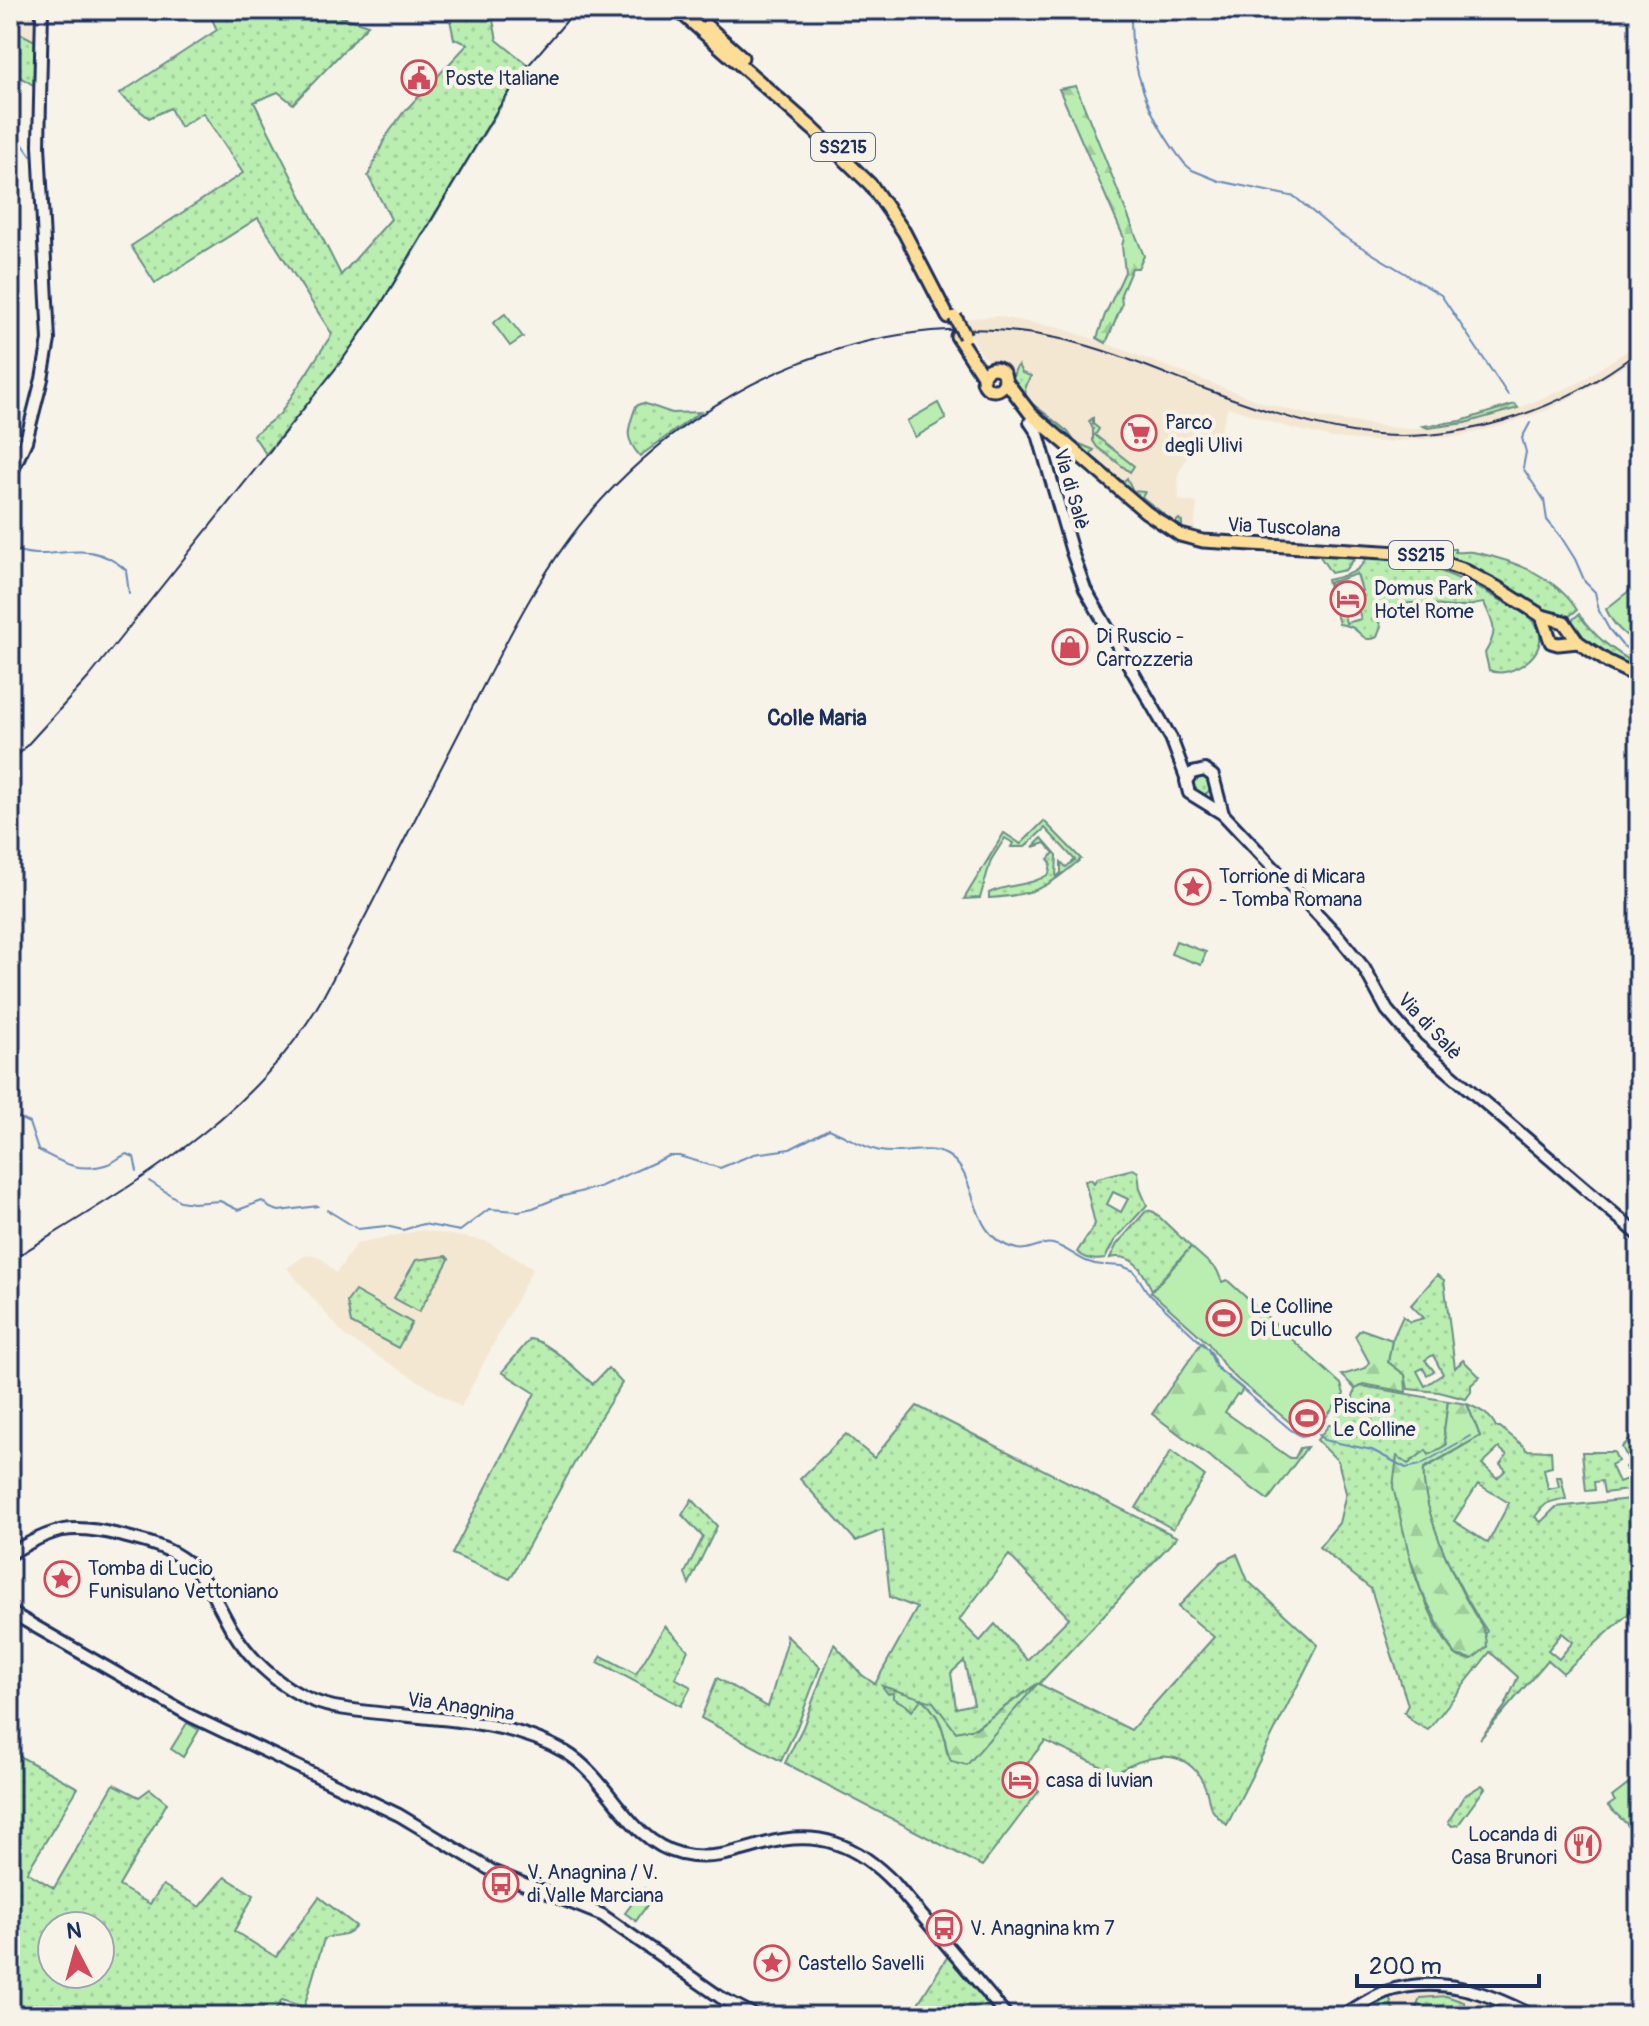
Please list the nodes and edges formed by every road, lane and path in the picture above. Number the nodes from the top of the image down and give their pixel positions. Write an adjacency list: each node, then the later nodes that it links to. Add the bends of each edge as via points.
1 (42, 10): 10 (main road, via 39,145 49,340 26,441)
2 (678, 10): 4 (main road, SS215, via 871,185)
3 (689, 10): 4 (main road, SS215, via 877,183 913,234)
4 (952, 317): 5 (main road, SS215)
5 (987, 372): 6 (main road, via 1001,370); 7 (main road, via 983,383)
6 (1005, 380): 7 (main road); 9 (main road, Via Tuscolana / SS215, via 1022,406)
7 (991, 390): 8 (main road, Via Tuscolana / SS215, via 1008,398)
8 (1030, 422): 9 (main road, Via Tuscolana / SS215); 16 (main road, Via di Salè, via 1085,589 1171,738)
9 (1047, 429): 11 (main road, Via Tuscolana / SS215, via 1146,512 1187,538 1416,554 1467,571)
10 (10, 476)
11 (1542, 616): 12 (main road, Via Tuscolana); 13 (main road)
12 (1558, 621): 13 (main road); 14 (main road, via 1566,623)
13 (1547, 631): 14 (main road, via 1551,642)
14 (1574, 637): 15 (main road)
15 (1639, 677)
16 (1187, 780): 17 (main road, via 1200,770); 18 (main road, via 1189,793)
17 (1215, 783): 18 (main road, via 1210,794); 19 (main road, Via di Salè)
18 (1197, 798): 19 (main road, Via di Salè)
19 (1223, 814): 20 (main road, Via di Salè, via 1341,938 1387,1010 1422,1050)
20 (1639, 1235)
21 (10, 1554): 24 (main road, Via Anagnina, via 47,1533 71,1528 169,1550 200,1576 252,1657 297,1694 334,1707 500,1728 535,1738 581,1763 639,1830 674,1852 714,1856 800,1837 850,1849 872,1861 895,1884)
22 (12, 1612): 23 (main road, via 204,1722 416,1824 494,1872 602,1915)
23 (756, 2016)
24 (1007, 2016)
25 (1342, 2016): 26 (main road, via 1385,1992 1425,1984 1474,1990)
26 (1533, 2016)

